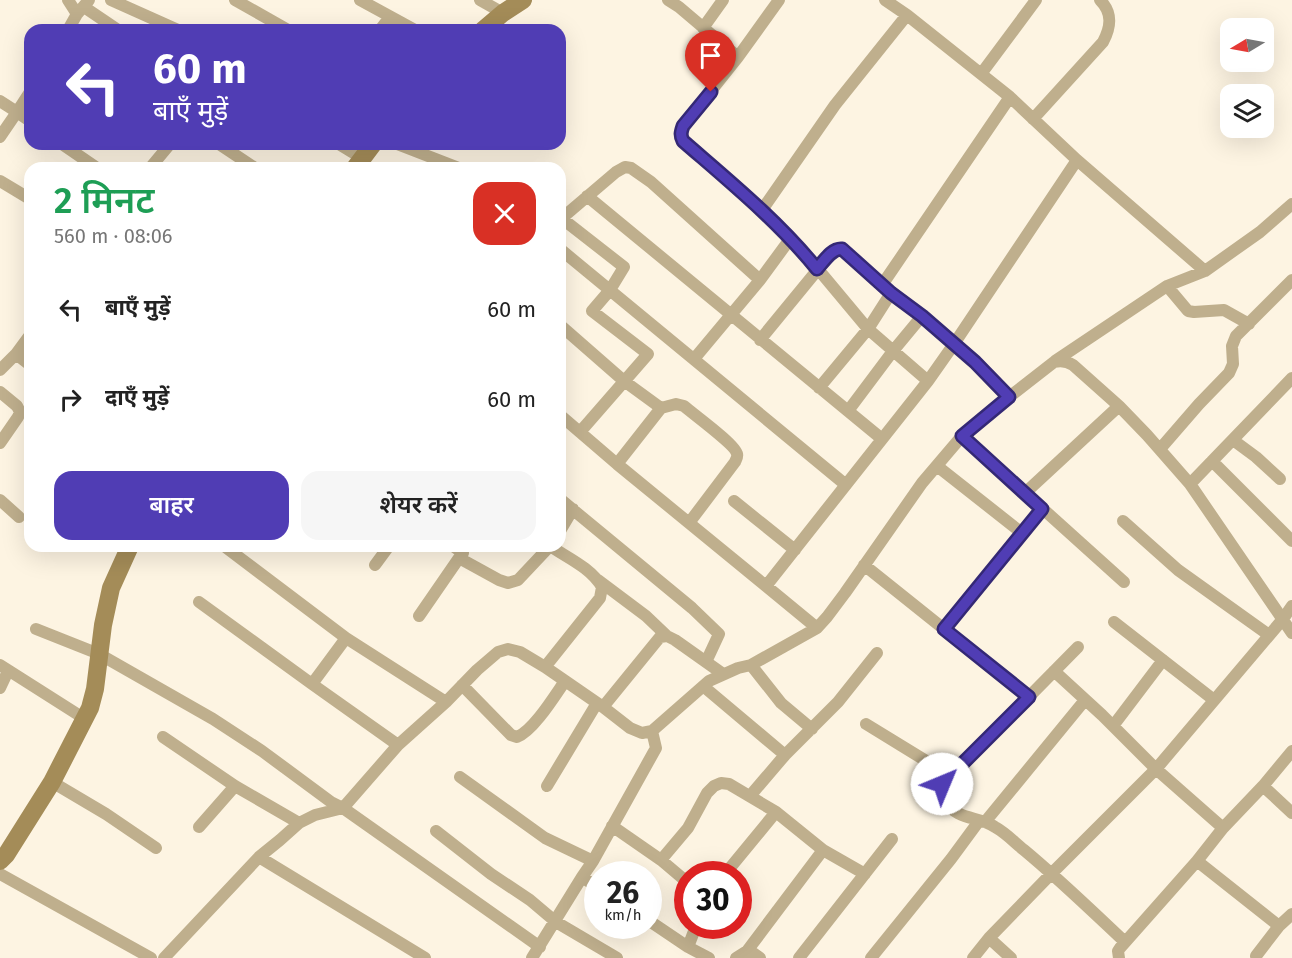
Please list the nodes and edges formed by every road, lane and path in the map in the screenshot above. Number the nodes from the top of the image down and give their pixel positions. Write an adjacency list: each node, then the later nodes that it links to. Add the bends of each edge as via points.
1 (68, 0): 13 (street)
2 (111, 0): 19 (street)
3 (235, 0): 20 (street)
4 (360, 0): 16 (street)
5 (480, 0): 14 (street)
6 (523, 0): 14 (street)
7 (668, 0): 24 (street)
8 (723, 0): 24 (street)
9 (779, 0): 25 (street)
10 (885, 0): 15 (street)
11 (1036, 0): 26 (street)
12 (1100, 0): 32 (street, via 1111,20 1103,42)
13 (83, 7): 17 (street); 18 (street)
14 (503, 13): 23 (street)
15 (907, 15): 26 (street); 47 (street, via 835,105)
16 (390, 16): 21 (street); 22 (street)
17 (72, 24)
18 (109, 24)
19 (165, 24)
20 (268, 24)
21 (384, 24)
22 (404, 24)
23 (490, 24)
24 (703, 28): 25 (street)
25 (738, 57): 47 (street, via 683,126 681,137)
26 (981, 74): 27 (street)
27 (1010, 97): 32 (street); 57 (street)
28 (0, 101): 30 (street)
29 (24, 101): 30 (street)
30 (17, 112): 31 (street); 33 (street)
31 (24, 117)
32 (1033, 118): 38 (street)
33 (0, 136)
34 (71, 150): 39 (street)
35 (165, 150): 40 (street)
36 (228, 150): 41 (street)
37 (413, 150): 42 (street)
38 (1077, 160): 53 (street); 66 (street)
39 (88, 162)
40 (155, 162)
41 (246, 162)
42 (444, 162)
43 (0, 181): 44 (street)
44 (24, 196)
45 (587, 196): 48 (street); 54 (street, via 616,172 632,168); 59 (street)
46 (1292, 204): 53 (street)
47 (762, 210): 50 (street)
48 (566, 213)
49 (566, 223): 58 (street, via 624,267)
50 (790, 238): 52 (street); 54 (street)
51 (566, 254): 58 (street)
52 (817, 269): 57 (street, via 839,248); 63 (street); 64 (street)
53 (1204, 271): 56 (street)
54 (760, 280): 59 (street)
55 (1292, 280): 61 (street)
56 (1167, 286): 61 (street, via 1188,311 1224,310); 71 (street)
57 (886, 289): 60 (street); 63 (street)
58 (610, 290): 69 (street); 74 (street, via 592,311 648,354)
59 (731, 316): 64 (street); 69 (street)
60 (922, 316): 66 (street); 67 (street)
61 (1249, 324): 88 (street, via 1234,340 1229,374)
62 (566, 330): 74 (street)
63 (868, 330): 67 (street); 76 (street)
64 (760, 340): 76 (street)
65 (24, 343): 68 (street)
66 (954, 344): 75 (street); 78 (street)
67 (893, 351): 75 (street); 81 (street)
68 (16, 354): 70 (street); 72 (street)
69 (694, 359): 94 (street)
70 (24, 360)
71 (1054, 362): 78 (street); 79 (street, via 1069,362)
72 (0, 370)
73 (1292, 378): 86 (street)
74 (624, 381): 80 (street); 83 (street)
75 (928, 381): 85 (street)
76 (819, 388): 81 (street)
77 (0, 392): 87 (street, via 20,412)
78 (1009, 397): 84 (street)
79 (1119, 406): 88 (street); 95 (street)
80 (661, 408): 90 (street); 104 (street, via 684,406 728,442 738,457)
81 (848, 411): 85 (street)
82 (566, 420): 83 (street)
83 (580, 432): 90 (street)
84 (962, 436): 91 (street); 95 (street)
85 (882, 440): 94 (street)
86 (1233, 440): 89 (street); 92 (street)
87 (0, 443)
88 (1160, 449): 93 (street)
89 (1212, 461): 93 (street); 106 (street)
90 (617, 464): 104 (street)
91 (937, 466): 105 (street); 116 (street)
92 (1280, 479)
93 (1190, 484): 123 (street)
94 (846, 485): 107 (street)
95 (1025, 493): 100 (street)
96 (0, 500): 101 (street)
97 (734, 501): 107 (street)
98 (566, 504): 99 (street)
99 (573, 509): 102 (street); 136 (street, via 718,634)
100 (1042, 509): 105 (street); 118 (street)
101 (19, 517)
102 (566, 521)
103 (1123, 521): 129 (street, via 1178,570)
104 (688, 523): 119 (street)
105 (1022, 532): 127 (street)
106 (1292, 541)
107 (795, 550): 119 (street)
108 (127, 552): 134 (street, via 111,588)
109 (232, 552): 131 (street)
110 (385, 552): 115 (street)
111 (460, 552): 122 (street)
112 (462, 552): 113 (street, via 508,583 518,580)
113 (544, 552)
114 (559, 552): 117 (street)
115 (375, 565)
116 (864, 565): 125 (street); 127 (street)
117 (597, 580): 130 (street); 138 (street, via 602,587 600,598)
118 (1124, 582)
119 (766, 586): 125 (street)
120 (200, 602): 143 (street)
121 (1292, 606): 123 (street)
122 (419, 616)
123 (1283, 619): 128 (street); 129 (street)
124 (1114, 622): 135 (street)
125 (817, 628): 137 (street)
126 (36, 629): 134 (street)
127 (944, 629): 147 (street)
128 (1292, 633)
129 (1269, 635): 149 (street)
130 (667, 636): 136 (street); 151 (street, via 660,637)
131 (346, 638): 143 (street); 150 (street)
132 (1078, 647): 140 (street)
133 (877, 653): 155 (street)
134 (99, 654): 152 (street, via 95,689); 169 (street, via 213,719)
135 (1163, 660): 149 (street); 154 (street)
136 (706, 662): 141 (street)
137 (751, 665): 141 (street); 155 (street, via 781,703)
138 (545, 667): 142 (street); 144 (street, via 508,649 498,652)
139 (4, 668): 146 (street); 152 (street)
140 (1054, 671): 147 (street); 148 (street)
141 (723, 674): 145 (street)
142 (565, 681): 144 (street, via 531,727 517,738); 151 (street)
143 (312, 684): 158 (street)
144 (462, 685): 150 (street)
145 (703, 686): 156 (street); 160 (street)
146 (0, 688)
147 (1029, 697): 164 (street)
148 (1085, 700): 154 (street); 172 (street)
149 (1214, 700): 161 (street)
150 (446, 702): 158 (street)
151 (600, 705): 156 (street, via 630,728 642,733); 166 (street)
152 (85, 719): 163 (street)
153 (866, 724): 164 (street, via 941,770)
154 (1113, 726): 161 (street)
155 (812, 729): 160 (street)
156 (652, 730): 174 (street, via 656,748)
157 (163, 737): 165 (street)
158 (398, 745): 169 (street)
159 (1292, 751): 167 (street)
160 (785, 755): 168 (street)
161 (1156, 769): 176 (street); 189 (street)
162 (460, 777): 184 (street, via 545,838)
163 (51, 782): 179 (street); 183 (street)
164 (942, 784): 172 (street, via 941,794 949,806)
165 (235, 786): 173 (street); 175 (street)
166 (547, 786)
167 (1263, 786): 171 (street); 176 (street)
168 (750, 796): 170 (street); 182 (street, via 729,784 714,786 688,828)
169 (343, 808): 173 (street); 200 (street)
170 (776, 812): 180 (street); 185 (street)
171 (1292, 813)
172 (982, 822): 189 (street, via 994,826); 212 (street)
173 (299, 823): 181 (street)
174 (612, 826): 182 (street); 184 (street)
175 (199, 827)
176 (1223, 828): 186 (street)
177 (435, 831): 194 (street)
178 (892, 839): 188 (street)
179 (156, 848)
180 (823, 850): 188 (street); 202 (street)
181 (259, 857): 205 (street); 206 (street)
182 (661, 860): 187 (street)
183 (0, 861)
184 (593, 861)
185 (736, 861)
186 (1197, 861): 195 (street); 199 (street)
187 (674, 871)
188 (865, 873): 211 (street)
189 (1052, 873): 197 (street); 199 (street)
190 (0, 874): 204 (street)
191 (584, 874): 192 (street)
192 (582, 877): 194 (street)
193 (1292, 914): 195 (street)
194 (556, 922): 200 (street); 208 (street)
195 (1279, 926): 203 (street)
196 (662, 929): 201 (street)
197 (989, 938): 213 (street); 214 (street)
198 (691, 939): 201 (street)
199 (1125, 942): 215 (street, via 1118,951)
200 (540, 947): 207 (street)
201 (688, 947): 209 (street)
202 (741, 955): 210 (street, via 753,953)
203 (1256, 956)
204 (151, 958)
205 (164, 958)
206 (425, 958)
207 (532, 958)
208 (617, 958)
209 (709, 958)
210 (760, 958)
211 (799, 958)
212 (871, 958)
213 (973, 958)
214 (1011, 958)
215 (1119, 958)

